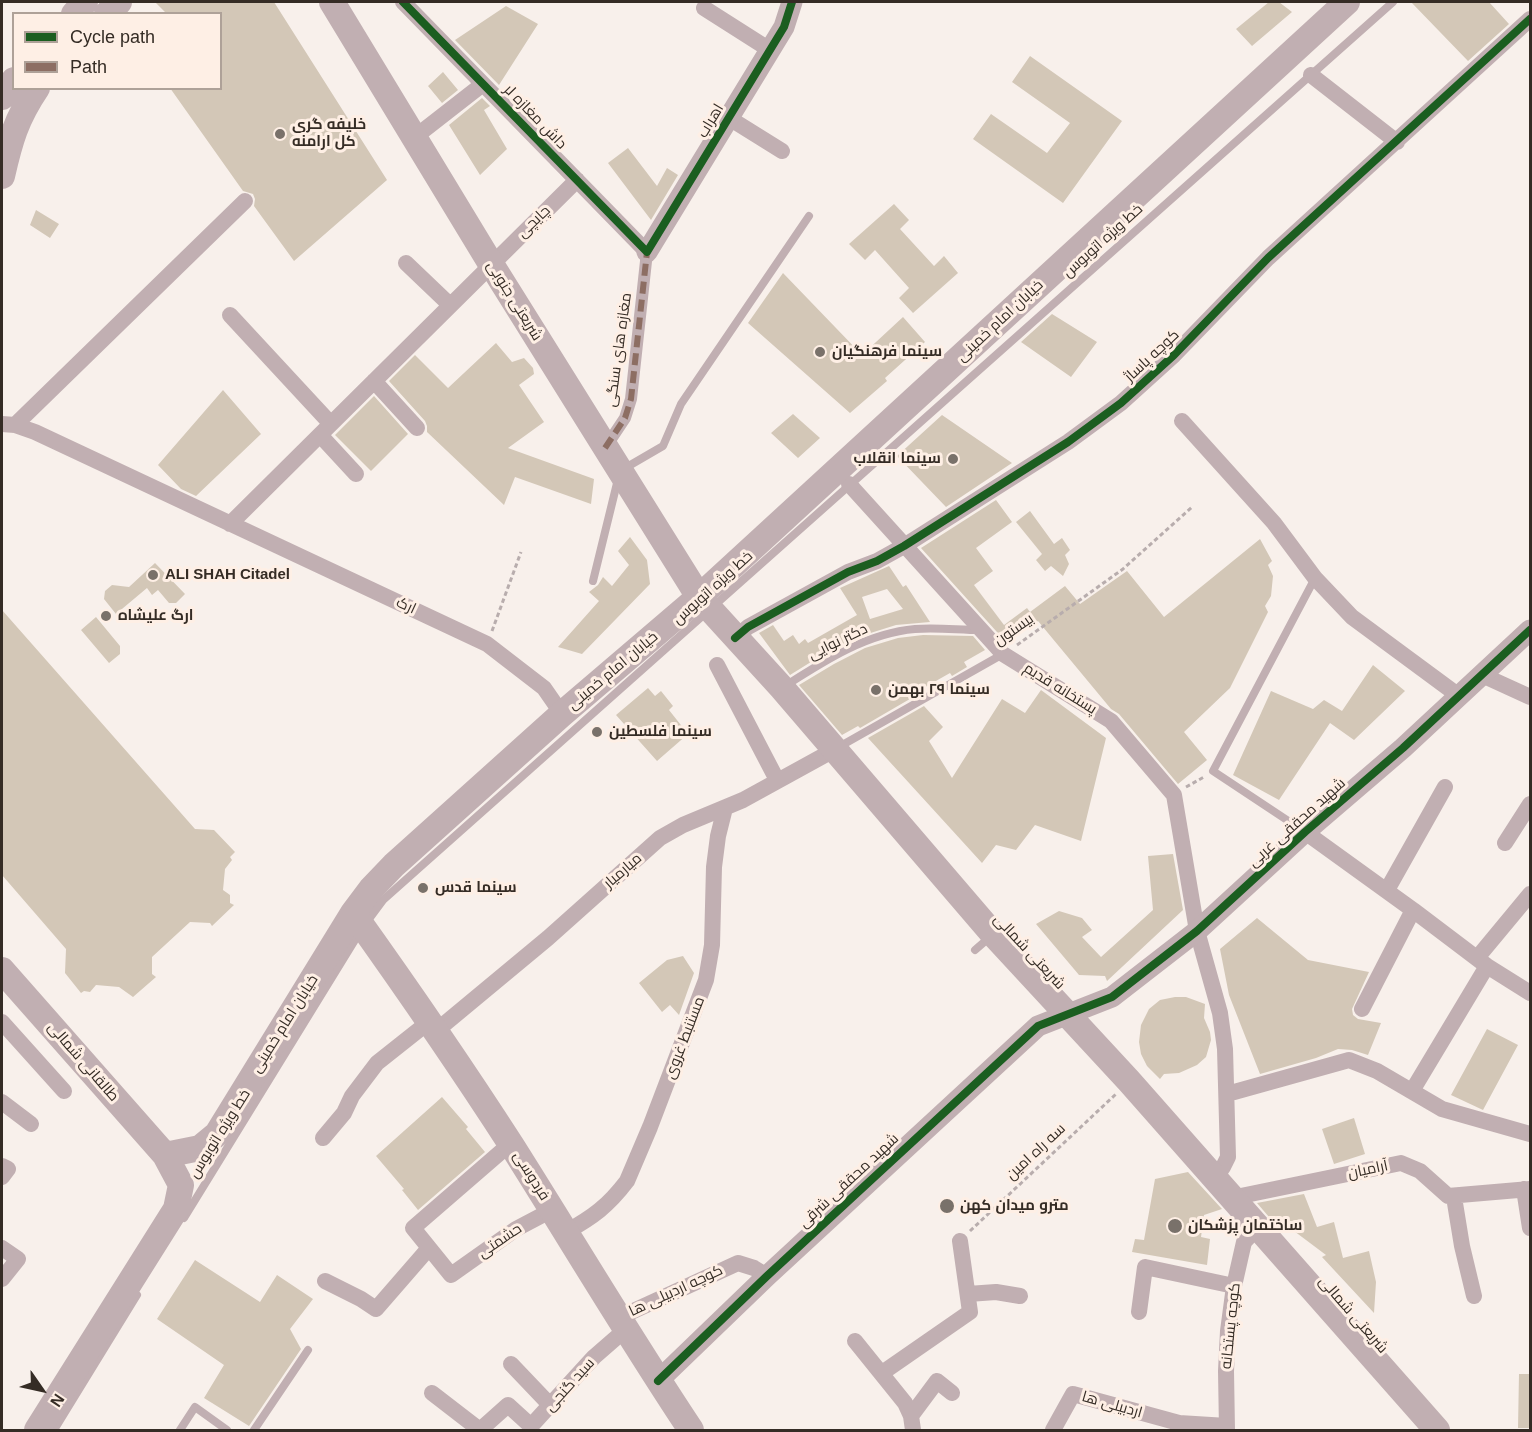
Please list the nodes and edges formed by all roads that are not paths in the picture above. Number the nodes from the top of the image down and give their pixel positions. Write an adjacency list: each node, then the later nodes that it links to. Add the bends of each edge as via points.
1 (332, 2): 15 (main road, شریعتی جنوبی)
2 (403, 2): 11 (street, داش مغازه لر)
3 (792, 2): 8 (street, اهراب, via 784,27)
4 (1347, 2): 40 (main road, خیابان امام خمینی)
5 (1393, 2): 9 (lane, خط ویژه اتوبوس)
6 (704, 8): 8 (street)
7 (1530, 19): 16 (street, کوچه پاساژ)
8 (770, 50): 14 (street, اهراب)
9 (1311, 75): 16 (street); 35 (lane, خط ویژه اتوبوس)
10 (12, 83): 13 (main road)
11 (483, 84): 15 (street); 19 (street, داش مغازه لر)
12 (36, 90): 18 (main road, via 12,135)
13 (2, 97)
14 (729, 118): 17 (street); 22 (street, اهراب)
15 (415, 137): 24 (main road, شریعتی جنوبی)
16 (1397, 142): 37 (street, کوچه پاساژ, via 1268,258 1174,355 1121,403 1068,442)
17 (782, 151)
18 (2, 176)
19 (577, 180): 22 (street, داش مغازه لر); 24 (street, چایچی)
20 (245, 201): 29 (street)
21 (809, 216): 33 (lane, via 681,404 663,446)
22 (647, 252): 32 (street, مغازه های سنگی, via 631,399 625,418)
23 (406, 263): 25 (street)
24 (491, 264): 25 (street); 32 (main road, شریعتی جنوبی)
25 (450, 305): 27 (street)
26 (230, 315): 31 (street)
27 (374, 381): 30 (street); 31 (street)
28 (1182, 421): 38 (street, via 1274,523)
29 (8, 424): 36 (street, ارک)
30 (417, 428)
31 (325, 430): 34 (street); 36 (street)
32 (605, 447): 33 (main road, شریعتی جنوبی)
33 (620, 471): 39 (lane); 40 (main road, شریعتی جنوبی)
34 (356, 474)
35 (849, 484): 37 (street, پستخانه قدیم); 40 (lane, خط ویژه اتوبوس)
36 (230, 524): 50 (street, ارک, via 487,644 544,688)
37 (904, 546): 41 (street, پستخانه قدیم); 43 (street, کوچه پاساژ, via 848,572)
38 (1316, 578): 48 (street, via 1352,616); 56 (lane, via 1213,771)
39 (593, 582)
40 (704, 603): 43 (main road, شریعتی شمالی); 50 (main road, خیابان امام خمینی); 61 (lane, خط ویژه اتوبوس)
41 (981, 630): 44 (street, پستخانه قدیم); 47 (lane, دکتر نوایی, via 914,629 866,640)
42 (1530, 630): 46 (street, شهید محققی غربی)
43 (735, 638): 47 (main road, شریعتی شمالی)
44 (1003, 654): 51 (lane, بیستون); 62 (street, پستخانه قدیم, via 1111,721 1174,795)
45 (717, 665): 52 (street)
46 (1482, 675): 48 (street, شهید محققی غربی); 49 (street)
47 (782, 688): 51 (main road, شریعتی شمالی)
48 (1459, 696): 56 (street, شهید محققی غربی)
49 (1530, 697)
50 (562, 714): 61 (main road, خیابان امام خمینی, via 394,865 371,889)
51 (834, 750): 52 (street, میارمیار); 67 (main road, شریعتی شمالی, via 984,942)
52 (777, 780): 55 (street, میارمیار)
53 (1445, 787): 58 (street)
54 (1530, 804): 57 (street)
55 (725, 808): 68 (street, میارمیار, via 660,838 548,938); 89 (street, مستنبط غروی, via 714,867 710,963 697,1005 627,1181 595,1216)
56 (1305, 832): 58 (street); 62 (street, شهید محققی غربی)
57 (1505, 843)
58 (1387, 890): 60 (street)
59 (1530, 894): 63 (street)
60 (1413, 910): 63 (street); 66 (street)
61 (358, 920): 68 (main road, فردوسی); 78 (main road, خیابان امام خمینی, via 217,1134 200,1148); 88 (lane, خط ویژه اتوبوس)
62 (1197, 931): 67 (street, شهید محققی غربی, via 1112,997); 72 (street, via 1220,1013)
63 (1482, 962): 65 (street); 71 (street)
64 (2, 970): 78 (main road, طالقانی شمالی)
65 (1530, 993)
66 (1362, 1009)
67 (1067, 1013): 81 (main road, شریعتی شمالی); 93 (street, شهید محققی شرقی, via 1038,1026)
68 (433, 1026): 76 (street, میارمیار, via 377,1063); 77 (main road, فردوسی)
69 (5, 1033): 70 (street)
70 (64, 1091)
71 (1412, 1091): 72 (street, via 1349,1060); 75 (street, via 1442,1109)
72 (1227, 1095): 81 (street, via 1228,1156)
73 (2, 1102): 74 (street)
74 (31, 1124)
75 (1530, 1134)
76 (323, 1138)
77 (510, 1144): 85 (main road, فردوسی); 92 (street, via 413,1228)
78 (165, 1155): 113 (main road, via 181,1185 176,1209)
79 (2, 1166): 80 (street, via 8,1169)
80 (2, 1178)
81 (1214, 1180): 84 (main road, شریعتی شمالی)
82 (1527, 1189): 83 (street); 87 (street)
83 (1454, 1197): 84 (street, آرامیان, via 1442,1193 1420,1171 1401,1163); 100 (street)
84 (1231, 1198): 86 (main road, شریعتی شمالی)
85 (552, 1210): 89 (main road, فردوسی); 92 (street, حشمتی, via 516,1229 451,1275)
86 (1258, 1227): 96 (street, کوچه پستخانه, via 1244,1242); 120 (main road, شریعتی شمالی)
87 (1530, 1228)
88 (177, 1229)
89 (566, 1232): 102 (main road, فردوسی)
90 (960, 1241): 98 (street)
91 (2, 1248): 94 (street, via 18,1259)
92 (429, 1248): 95 (street, via 376,1309)
93 (767, 1276): 102 (street, کوچه اردبیلی ها, via 738,1263); 107 (street, شهید محققی شرقی)
94 (2, 1279)
95 (325, 1281)
96 (1234, 1286): 101 (street, via 1145,1267); 112 (street, کوچه پستخانه, via 1228,1331)
97 (140, 1289): 114 (lane)
98 (968, 1294): 99 (street, via 996,1292); 106 (street, via 970,1311)
99 (1020, 1296)
100 (1474, 1296)
101 (1138, 1312)
102 (621, 1324): 107 (main road, فردوسی); 110 (street, سید گنجی)
103 (855, 1341): 106 (street)
104 (308, 1350): 117 (lane)
105 (511, 1364): 110 (street)
106 (882, 1373): 111 (street, via 905,1403)
107 (658, 1381): 118 (main road, فردوسی)
108 (432, 1393): 110 (street, سید گنجی, via 480,1430 508,1405 531,1426)
109 (952, 1393): 111 (street, via 936,1381)
110 (551, 1406)
111 (912, 1423)
112 (1227, 1428): 119 (street, اردبیلی ها, via 1179,1423 1073,1394)
113 (37, 1431)
114 (54, 1431)
115 (180, 1431): 116 (lane, via 195,1407)
116 (227, 1431)
117 (254, 1431)
118 (692, 1431)
119 (1053, 1431)
120 (1437, 1431)

